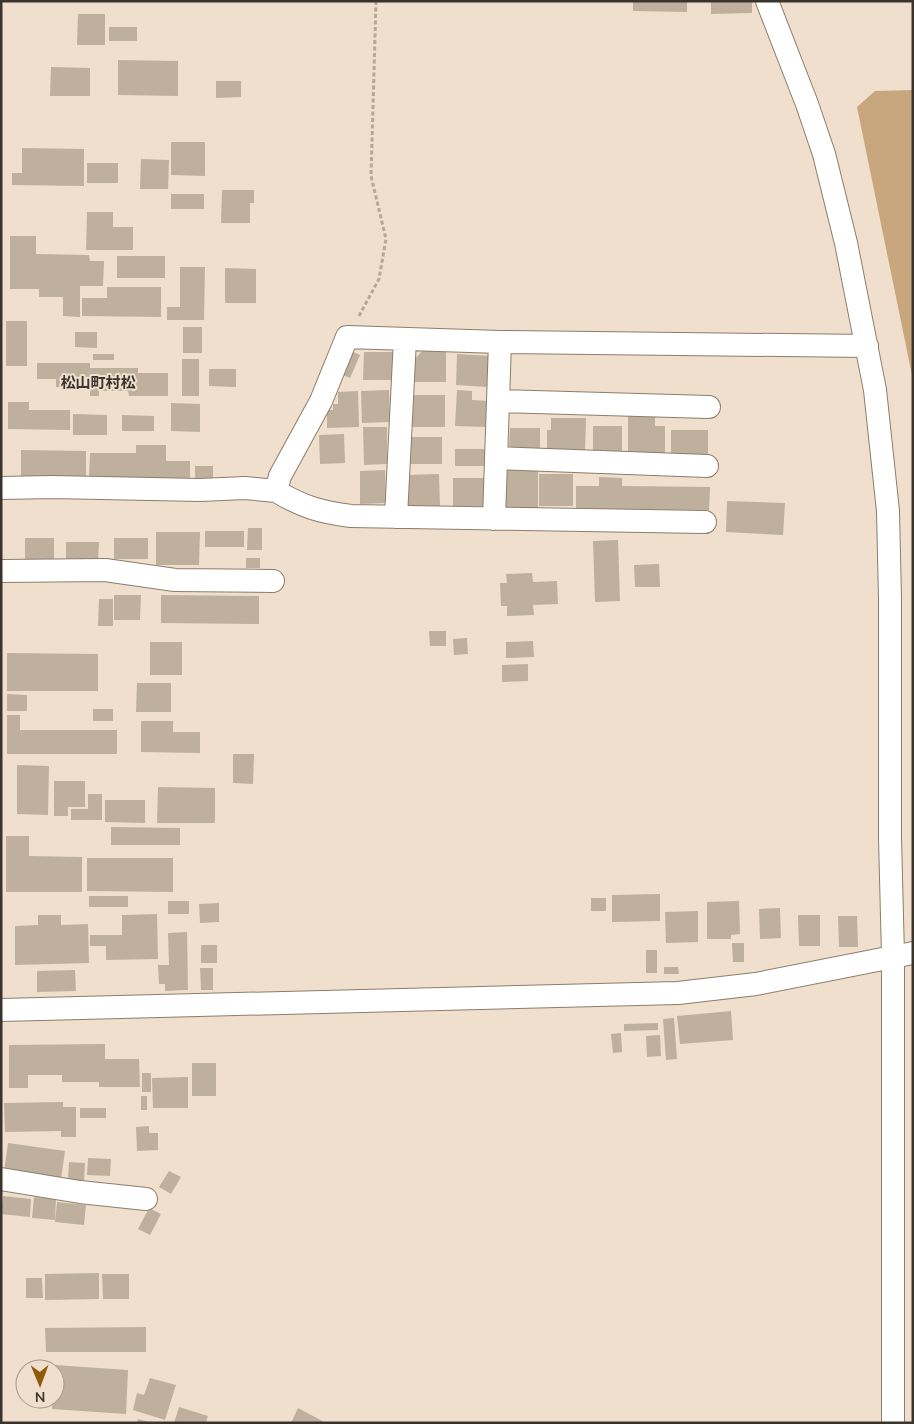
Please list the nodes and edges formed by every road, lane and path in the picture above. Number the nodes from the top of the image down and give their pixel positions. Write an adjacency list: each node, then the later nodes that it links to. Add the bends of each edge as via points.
1 (376, 1): 3 (path, via 371,176 386,239 379,280)
2 (767, 1): 6 (street, via 824,154)
3 (347, 337): 4 (street); 12 (street, via 321,401 280,476)
4 (405, 339): 5 (street); 13 (street)
5 (500, 342): 6 (street); 7 (street)
6 (867, 346): 18 (street, via 888,511 890,838)
7 (498, 401): 8 (street); 9 (street)
8 (709, 407)
9 (496, 458): 10 (street); 14 (street)
10 (706, 466)
11 (1, 488): 12 (street, via 245,488)
12 (276, 491): 13 (street, via 296,503 324,512)
13 (396, 517): 14 (street)
14 (494, 519): 15 (street)
15 (705, 522)
16 (1, 571): 17 (street, via 105,570 175,580)
17 (273, 581)
18 (903, 955): 19 (street, via 756,984 678,993); 22 (street)
19 (1, 1010)
20 (1, 1179): 21 (street)
21 (146, 1199)
22 (893, 1423)

